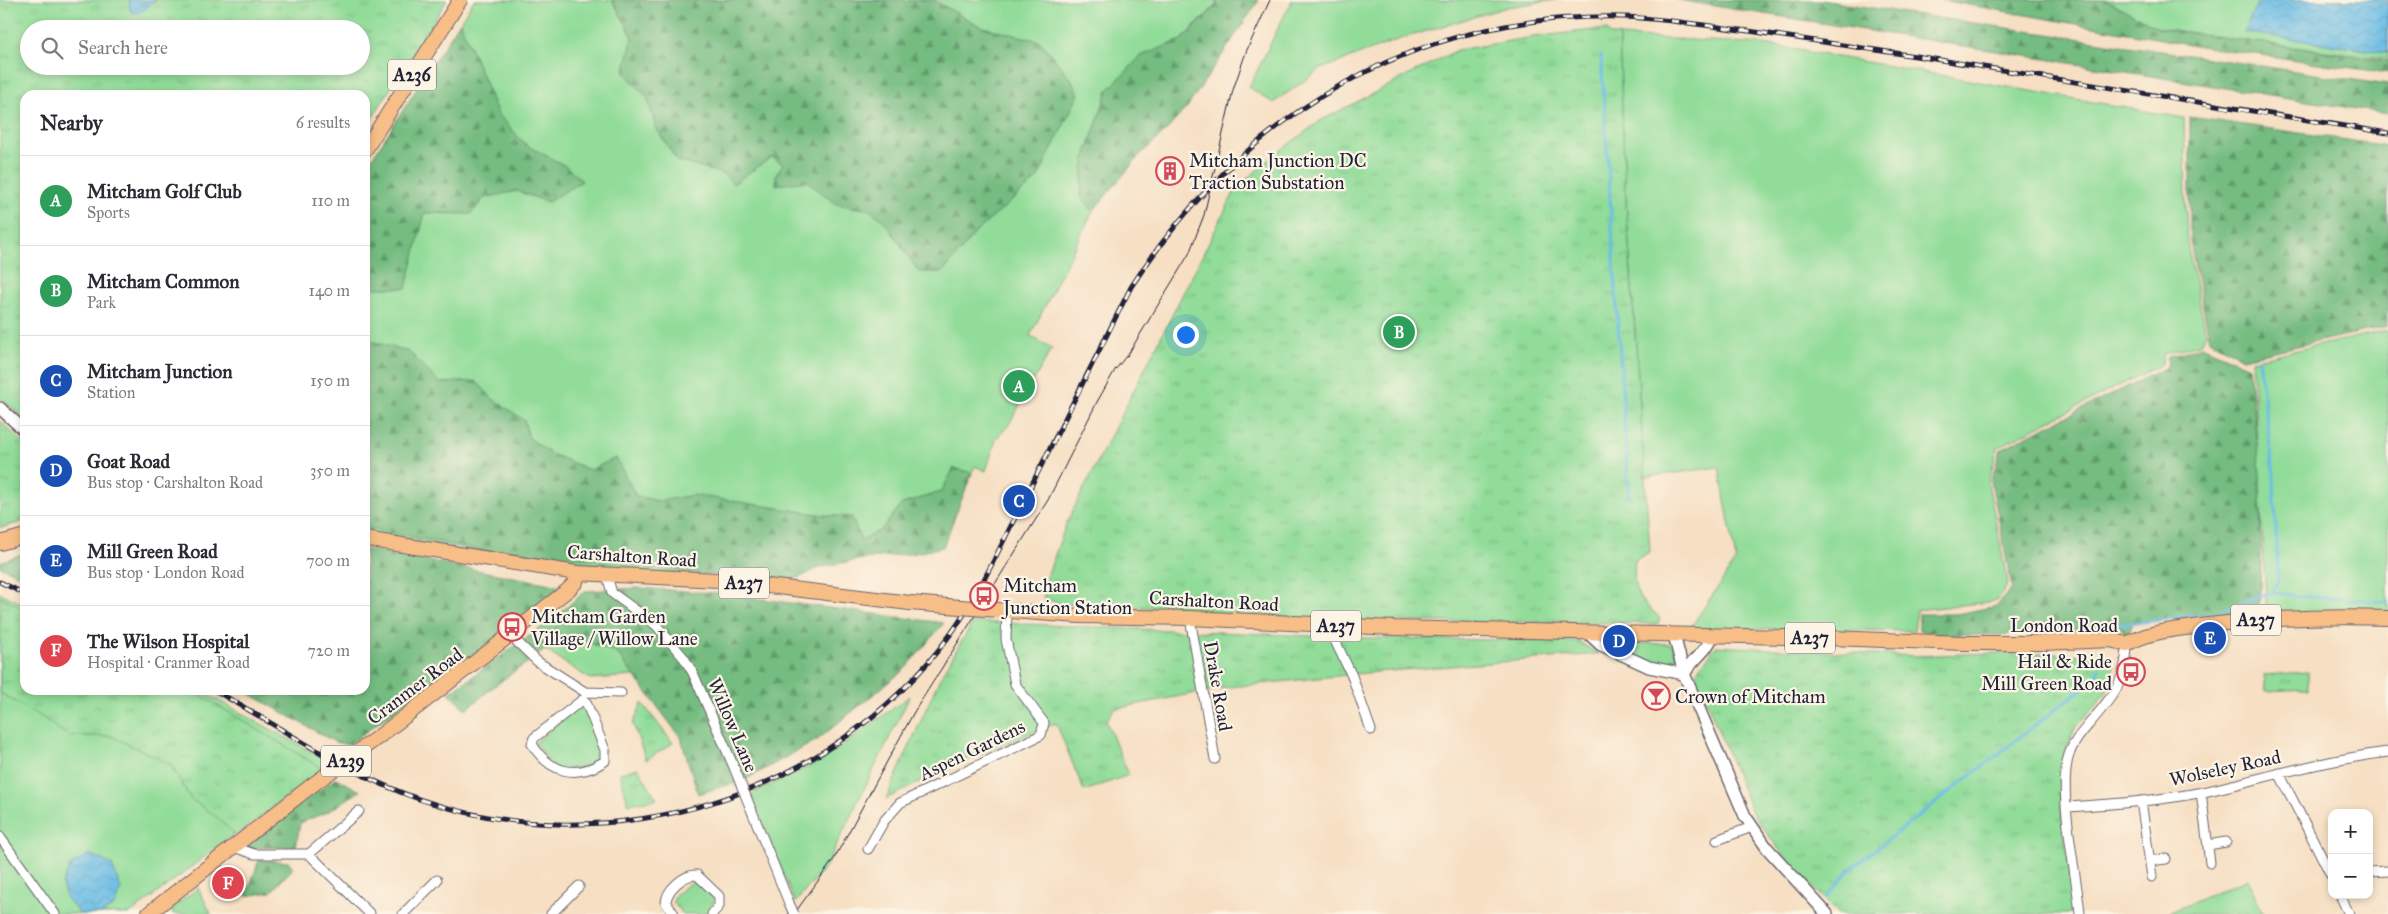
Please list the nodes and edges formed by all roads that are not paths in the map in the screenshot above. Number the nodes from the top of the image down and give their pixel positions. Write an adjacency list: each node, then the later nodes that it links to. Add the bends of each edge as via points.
1 (460, 0): 2 (main road, A236)
2 (370, 142)
3 (0, 408): 4 (street)
4 (20, 426)
5 (20, 537): 7 (main road)
6 (370, 540): 8 (main road, Carshalton Road / A237)
7 (0, 543)
8 (578, 573): 9 (main road, Carshalton Road / A237); 16 (main road, Cranmer Road / A239, via 576,582 568,590)
9 (607, 576): 10 (main road, Carshalton Road / A237, bridge, via 718,580 910,603); 56 (street, Willow Lane, bridge, via 612,593 656,625 693,673)
10 (1003, 610): 11 (main road, Carshalton Road / A237, via 1079,616); 37 (street, Aspen Gardens, via 1015,684 1044,723 1040,734 900,804 884,821)
11 (1190, 618): 13 (main road, Carshalton Road / A237); 25 (street, Drake Road)
12 (2388, 618): 19 (main road, London Road / A237, via 2260,619 2146,634)
13 (1328, 626): 14 (main road, Carshalton Road / A237); 23 (street, via 1352,676)
14 (1587, 632): 15 (main road, Carshalton Road / A237); 20 (street, via 1601,645 1649,667)
15 (1674, 635): 17 (main road, Carshalton Road / A237); 20 (street)
16 (512, 636): 22 (street, via 538,662); 36 (main road, Cranmer Road / A239, bridge)
17 (1712, 636): 18 (main road, Carshalton Road / A237); 20 (street, via 1710,645 1693,660)
18 (1946, 643): 19 (main road, London Road / A237, via 2043,644 2110,640)
19 (2127, 644): 29 (street, via 2121,682 2070,751 2065,784)
20 (1684, 674): 31 (street)
21 (621, 693): 22 (street)
22 (585, 696): 22 (street, via 606,760 580,772 559,769 537,752 532,744 534,738)
23 (1371, 730)
24 (2388, 752): 26 (street, Wolseley Road)
25 (1215, 759)
26 (2279, 772): 27 (street, Wolseley Road); 42 (street)
27 (2201, 792): 28 (street, Wolseley Road); 35 (street)
28 (2141, 801): 29 (street, Wolseley Road); 40 (street)
29 (2067, 807): 58 (street)
30 (359, 811): 38 (street)
31 (1752, 828): 33 (street); 57 (street)
32 (0, 837): 49 (street)
33 (1717, 840)
34 (2226, 842): 35 (street)
35 (2208, 845): 41 (street)
36 (234, 847): 38 (street, via 254,854); 50 (main road, Cranmer Road / A239)
37 (868, 849)
38 (309, 854): 51 (street)
39 (2166, 859): 40 (street)
40 (2150, 861): 45 (street)
41 (2210, 863)
42 (2328, 868)
43 (2388, 871): 44 (street)
44 (2373, 872)
45 (2152, 877)
46 (437, 880): 52 (street)
47 (579, 886): 53 (street)
48 (2342, 899): 59 (street)
49 (55, 914)
50 (148, 914)
51 (370, 914)
52 (403, 914)
53 (551, 914)
54 (674, 914): 55 (street, via 666,903 668,893 694,875 719,896 720,906)
55 (712, 914)
56 (794, 914)
57 (1828, 914)
58 (2080, 914)
59 (2349, 914)

